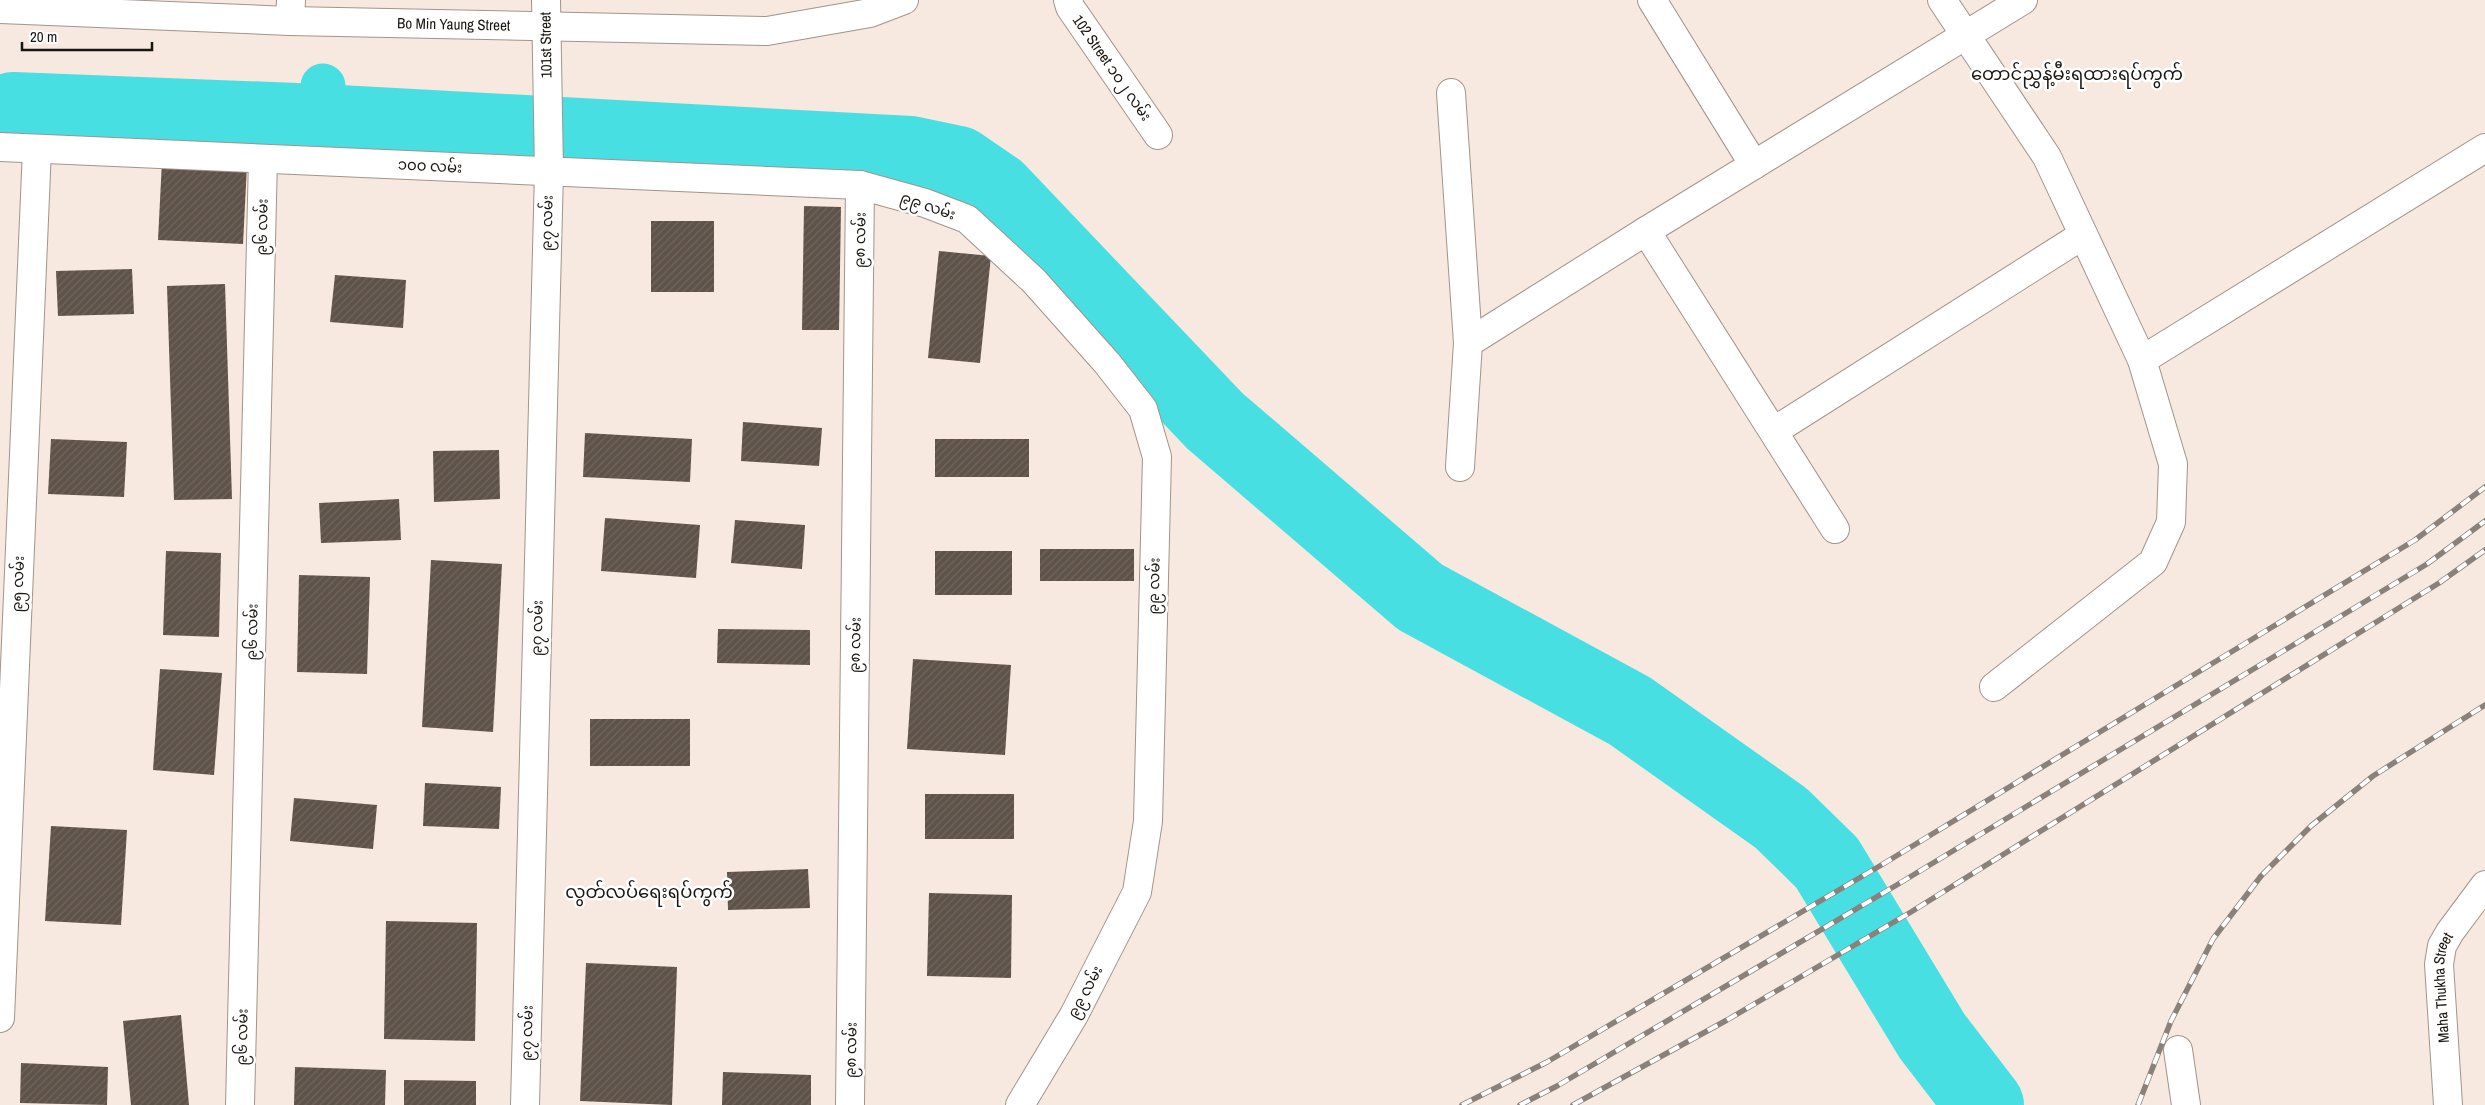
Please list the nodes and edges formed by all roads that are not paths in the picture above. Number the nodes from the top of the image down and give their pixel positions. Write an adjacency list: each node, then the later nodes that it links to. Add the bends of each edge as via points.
1 (546, 0): 9 (street, 101st Street)
2 (904, 0): 9 (street, Bo Min Yaung Street, via 870,13 767,31)
3 (1068, 0): 12 (street, 102 Street ၁၀၂ လမ်း)
4 (1652, 0): 18 (street)
5 (1942, 0): 10 (street)
6 (2023, 0): 10 (street)
7 (0, 9): 8 (street, Bo Min Yaung Street)
8 (290, 11): 9 (street, Bo Min Yaung Street)
9 (545, 28): 17 (street, 101st Street)
10 (1965, 36): 18 (street); 21 (street, via 2047,157)
11 (1452, 93): 22 (street)
12 (1158, 134)
13 (0, 147): 15 (street, ၁၀၀ လမ်း)
14 (2485, 148): 23 (street)
15 (37, 149): 16 (street, ၁၀၀ လမ်း); 29 (street, ၉၅ လမ်း)
16 (264, 159): 17 (street, ၁၀၀ လမ်း); 31 (street, ၉၆ လမ်း)
17 (549, 162): 19 (street, ၁၀၀ လမ်း); 32 (street, ၉၇ လမ်း)
18 (1754, 165): 20 (street)
19 (860, 185): 33 (street, ၉၈ လမ်း); 34 (street, ၉၉ လမ်း, via 925,203 967,219 1034,281 1107,363 1143,409 1157,457 1148,821 1137,892 1074,1015)
20 (1646, 231): 22 (street); 24 (street)
21 (2084, 235): 23 (street); 24 (street)
22 (1468, 343): 25 (street)
23 (2142, 360): 27 (street, via 2173,464 2171,522 2153,562)
24 (1774, 431): 26 (street)
25 (1460, 467)
26 (1835, 529)
27 (1994, 687)
28 (2485, 886): 36 (street, Maha Thukha Street, via 2442,946 2439,964)
29 (0, 1018)
30 (2178, 1050): 35 (street)
31 (240, 1105)
32 (525, 1105)
33 (850, 1105)
34 (1020, 1105)
35 (2186, 1105)
36 (2448, 1105)

